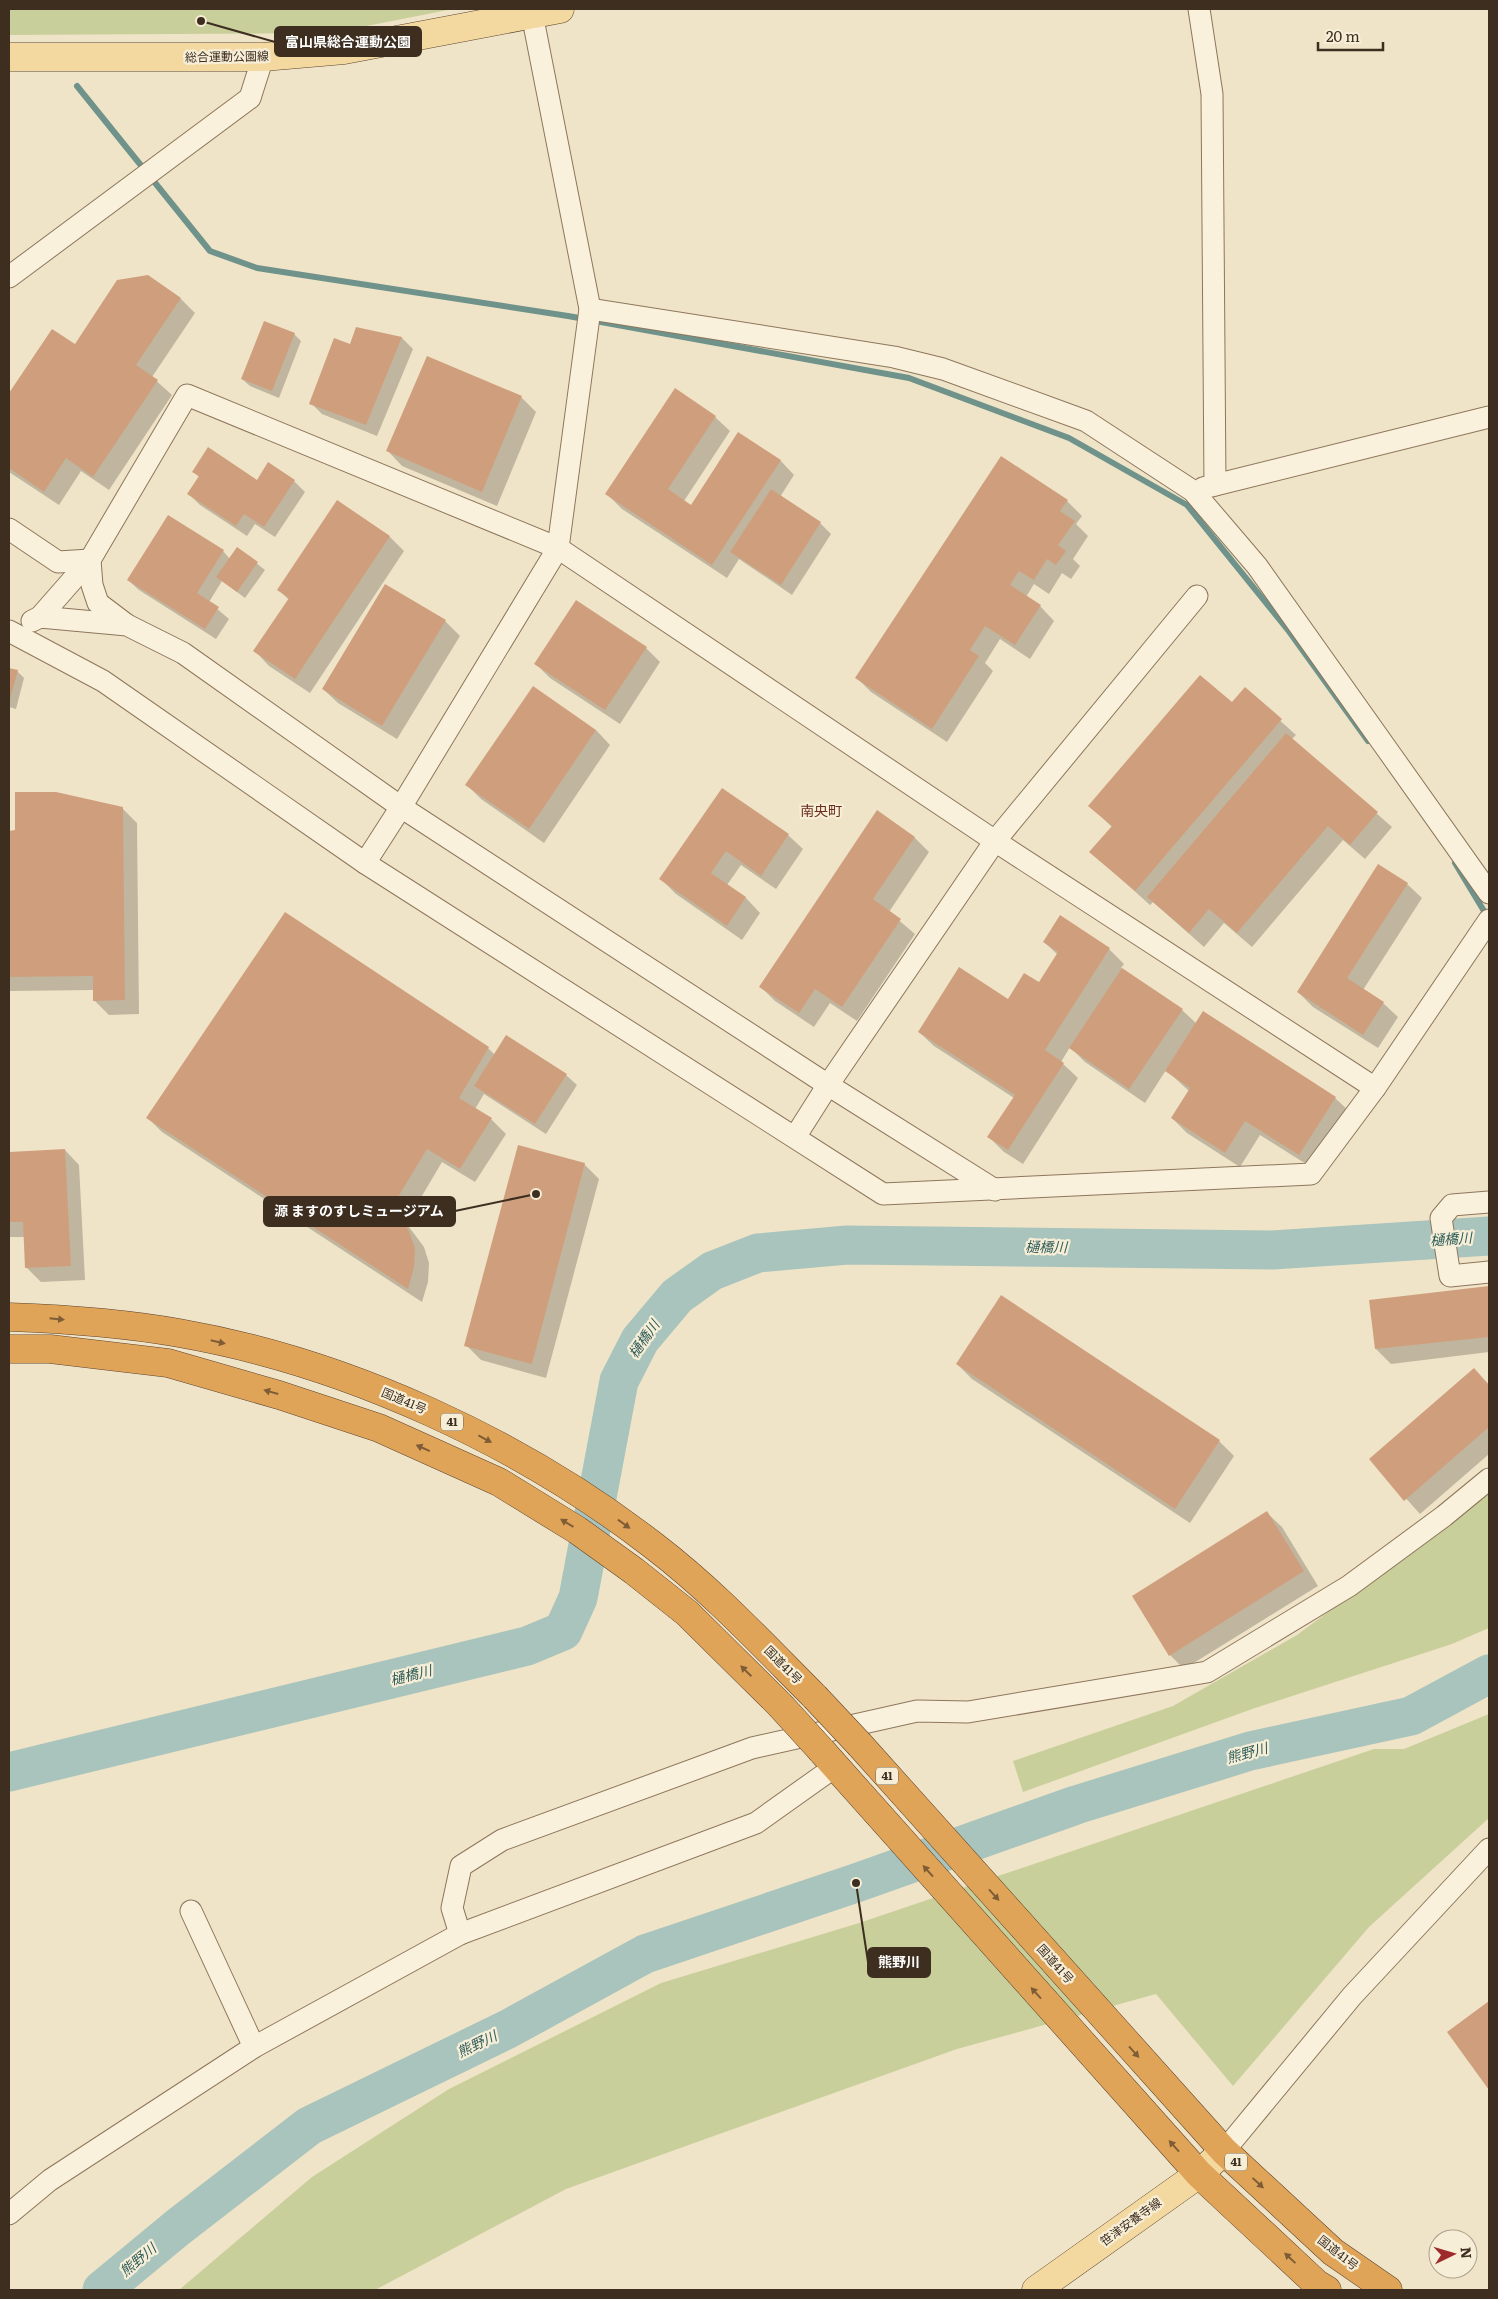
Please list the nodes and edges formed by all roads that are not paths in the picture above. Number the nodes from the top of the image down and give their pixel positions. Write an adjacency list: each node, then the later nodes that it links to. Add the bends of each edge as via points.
1 (560, 9): 3 (main road, 総合運動公園線)
2 (1199, 9): 9 (street, via 1212,94)
3 (532, 14): 5 (main road, 総合運動公園線, via 344,50); 7 (street)
4 (9, 57): 5 (main road, 総合運動公園線)
5 (263, 57): 6 (street, via 250,98)
6 (9, 277)
7 (590, 309): 10 (street, via 894,357 943,368 1086,421); 12 (street)
8 (1489, 417): 9 (street)
9 (1215, 485): 10 (street)
10 (1193, 491): 21 (street, via 1257,566)
11 (9, 529): 13 (street, via 58,562)
12 (558, 548): 13 (street, via 187,395); 18 (street); 19 (street)
13 (90, 560): 15 (street); 16 (street, via 92,585 98,603)
14 (1197, 596): 19 (street)
15 (40, 617): 16 (street); 17 (street)
16 (127, 625): 18 (street, via 184,653)
17 (9, 631): 20 (street, via 103,681)
18 (401, 807): 20 (street); 23 (street)
19 (995, 841): 23 (street); 24 (street)
20 (365, 863): 25 (street)
21 (1489, 893)
22 (1489, 920): 24 (street)
23 (828, 1085): 25 (street); 26 (street)
24 (1375, 1088): 26 (street, via 1311,1174)
25 (795, 1137): 26 (street, via 883,1194)
26 (995, 1190)
27 (1489, 1202): 28 (street, via 1452,1205 1441,1218 1450,1276)
28 (1489, 1272)
29 (9, 1317): 37 (highway, 国道41号 / 41, one-way to 37, bridge, via 51,1318 179,1333 281,1357 386,1393 447,1420 583,1494 712,1594 815,1697)
30 (9, 1349): 32 (highway, 41, one-way to 30, bridge, via 687,1613 577,1530 499,1482 379,1428 168,1363 50,1349)
31 (1489, 1479): 35 (street, via 1349,1586 1207,1672 968,1712 917,1711 752,1748 502,1840 461,1866 452,1908)
32 (829, 1758): 35 (street, via 756,1824); 38 (highway, 41, one-way to 32)
33 (1489, 1849): 37 (street, via 1352,1996)
34 (191, 1911): 36 (street)
35 (460, 1934): 36 (street)
36 (254, 2047): 39 (street, via 50,2180)
37 (1224, 2151): 38 (main road, 笹津安養寺線); 42 (highway, 国道41号 / 41, one-way to 42, via 1334,2252)
38 (1199, 2174): 40 (main road, 笹津安養寺線); 41 (highway, 41, one-way to 38)
39 (9, 2214)
40 (1036, 2290)
41 (1327, 2290)
42 (1388, 2290)

